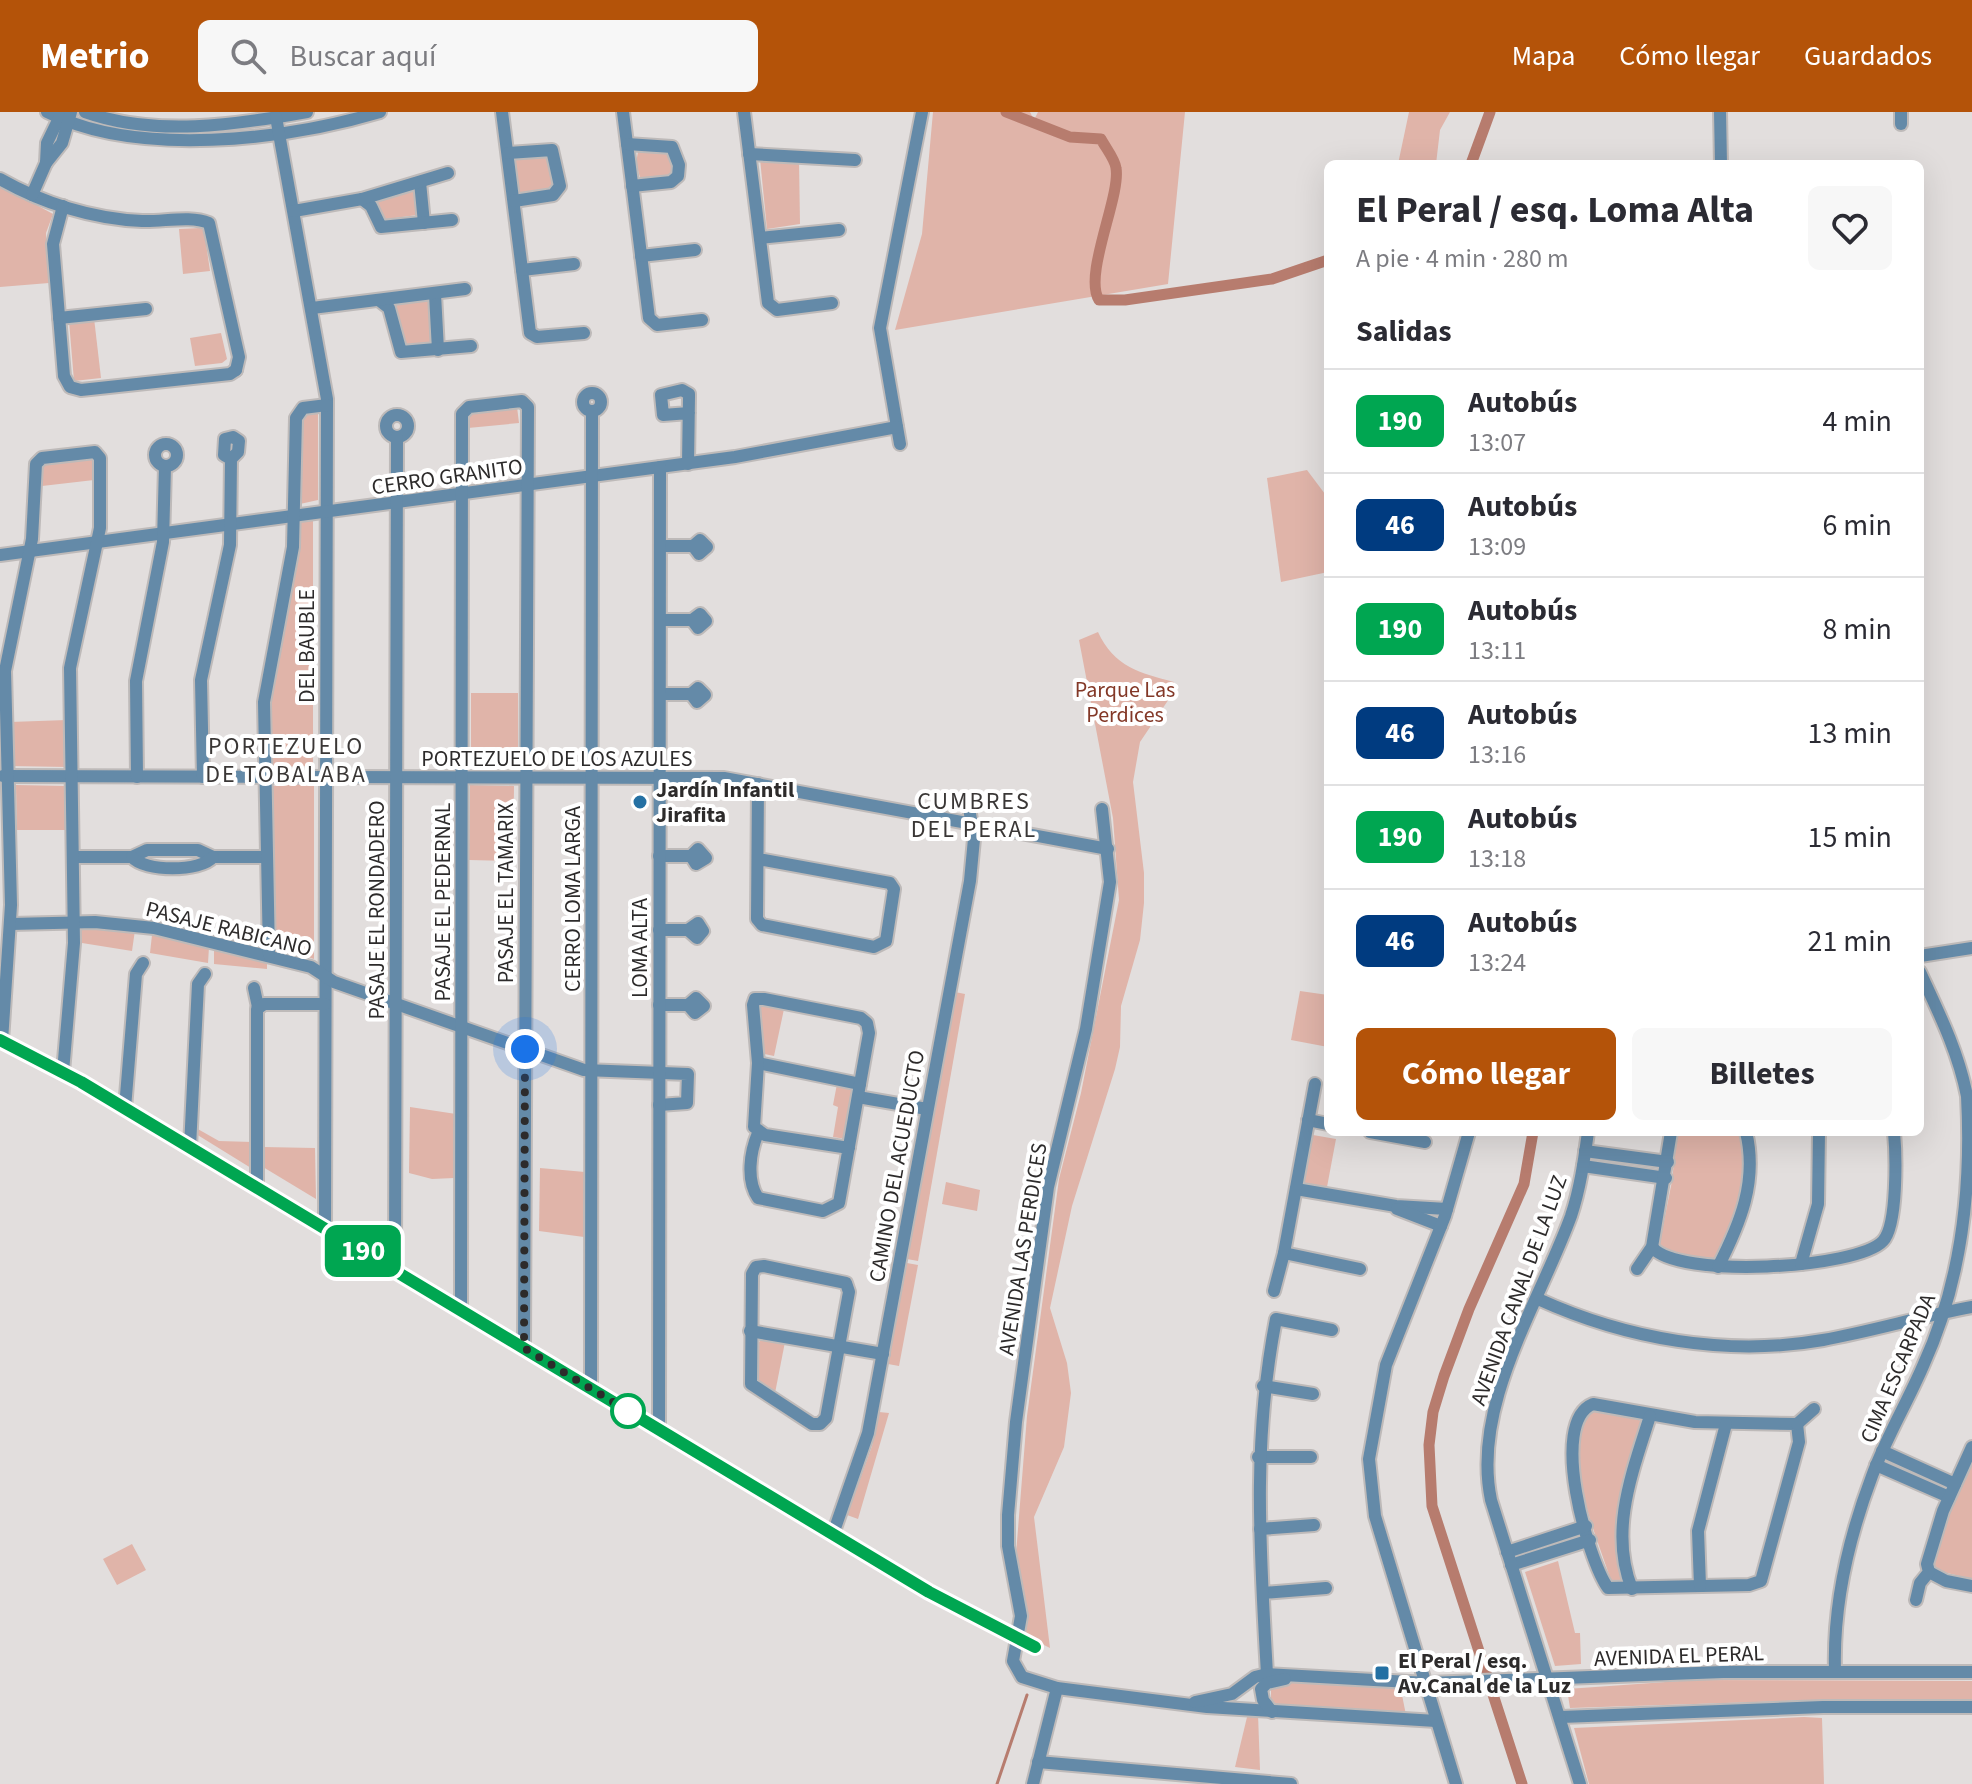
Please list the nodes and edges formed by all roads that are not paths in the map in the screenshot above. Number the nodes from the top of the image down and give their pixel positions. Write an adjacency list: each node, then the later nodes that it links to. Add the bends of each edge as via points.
1 (85, 112): 10 (street, via 141,125)
2 (307, 112): 11 (street)
3 (380, 112): 12 (street)
4 (502, 112): 15 (street)
5 (623, 112): 14 (street)
6 (744, 112): 16 (street)
7 (922, 112): 51 (street, via 881,314)
8 (1720, 112): 18 (street)
9 (62, 115): 13 (street, via 115,137); 23 (street, via 47,143 46,163)
10 (225, 116): 11 (street); 13 (street)
11 (276, 117): 12 (street, DEL BAUBLE)
12 (279, 132): 13 (street); 27 (street, DEL BAUBLE)
13 (226, 137)
14 (627, 144): 22 (street); 22 (street, via 672,147 679,165 671,182)
15 (508, 153): 25 (street); 25 (street, via 552,150 560,186 553,195)
16 (749, 154): 17 (street); 31 (street)
17 (855, 160)
18 (1721, 160)
19 (448, 173): 21 (street)
20 (0, 179): 23 (street)
21 (420, 182): 24 (street); 29 (street)
22 (632, 186): 33 (street)
23 (32, 195): 26 (street)
24 (362, 199): 27 (street); 29 (street, via 381,227)
25 (514, 201): 35 (street)
26 (63, 206): 42 (street, via 53,244); 42 (street, via 134,221 209,223 241,374 70,387)
27 (294, 211): 40 (street, DEL BAUBLE)
28 (452, 220): 29 (street)
29 (424, 223)
30 (839, 230): 31 (street)
31 (760, 238): 39 (street, via 771,308)
32 (695, 250): 33 (street)
33 (641, 256): 43 (street, via 650,321 660,325)
34 (574, 264): 35 (street)
35 (522, 270): 44 (street, via 532,335)
36 (465, 289): 37 (street)
37 (435, 294): 38 (street); 46 (street)
38 (380, 301): 40 (street); 46 (street, via 389,308 401,352)
39 (832, 303)
40 (312, 308): 48 (street, DEL BAUBLE)
41 (146, 309): 42 (street)
42 (59, 318)
43 (702, 320)
44 (584, 333)
45 (471, 346): 46 (street)
46 (438, 350)
47 (492, 404): 59 (street, PASAJE EL TAMARIX, via 527,405); 60 (street, PASAJE EL PEDERNAL, via 469,407 462,414)
48 (327, 405): 62 (street, DEL BAUBLE); 63 (street, via 307,406 296,418)
49 (592, 411): 58 (street, CERRO LOMA LARGA)
50 (689, 413): 55 (street)
51 (897, 427): 53 (street); 55 (street, CERRO GRANITO)
52 (397, 437): 61 (street, PASAJE EL RONDADERO)
53 (900, 444)
54 (231, 459): 64 (street)
55 (688, 464): 57 (street, CERRO GRANITO)
56 (165, 466): 65 (street)
57 (660, 467): 58 (street, CERRO GRANITO); 67 (street, LOMA ALTA)
58 (593, 476): 59 (street, CERRO GRANITO); 84 (street, CERRO LOMA LARGA)
59 (526, 485): 60 (street, CERRO GRANITO); 83 (street, PASAJE EL TAMARIX)
60 (462, 494): 61 (street, CERRO GRANITO); 82 (street, PASAJE EL PEDERNAL)
61 (397, 502): 62 (street, CERRO GRANITO); 81 (street, PASAJE EL RONDADERO)
62 (327, 512): 63 (street, CERRO GRANITO); 80 (street, DEL BAUBLE)
63 (294, 517): 64 (street, CERRO GRANITO); 79 (street, via 292,556 265,692)
64 (231, 525): 65 (street, CERRO GRANITO); 78 (street, via 201,680)
65 (164, 533): 66 (street, CERRO GRANITO); 77 (street, via 138,669)
66 (96, 543): 69 (street, CERRO GRANITO); 69 (street, via 101,461 97,453 37,461); 76 (street, via 70,668)
67 (660, 546): 68 (street); 71 (street, LOMA ALTA)
68 (693, 546)
69 (29, 552): 70 (street, CERRO GRANITO); 75 (street, via 5,662)
70 (0, 555)
71 (660, 620): 72 (street); 73 (street, LOMA ALTA)
72 (692, 620)
73 (660, 694): 74 (street); 85 (street, LOMA ALTA)
74 (691, 694)
75 (4, 776): 76 (street, PORTEZUELO DE LOS AZULES); 97 (street)
76 (72, 777): 77 (street, PORTEZUELO DE LOS AZULES); 93 (street)
77 (137, 777): 78 (street, PORTEZUELO DE LOS AZULES)
78 (203, 777): 79 (street, PORTEZUELO DE LOS AZULES)
79 (266, 777): 80 (street, PORTEZUELO DE LOS AZULES); 94 (street)
80 (326, 777): 81 (street, PORTEZUELO DE LOS AZULES); 105 (street, DEL BAUBLE)
81 (396, 777): 82 (street, PORTEZUELO DE LOS AZULES); 108 (street, PASAJE EL RONDADERO)
82 (462, 778): 83 (street, PORTEZUELO DE LOS AZULES); 113 (street, PASAJE EL PEDERNAL)
83 (526, 778): 84 (street, PORTEZUELO DE LOS AZULES); 115 (street, PASAJE EL TAMARIX)
84 (592, 778): 85 (street, PORTEZUELO DE LOS AZULES); 117 (street, CERRO LOMA LARGA)
85 (660, 778): 86 (street, PORTEZUELO DE LOS AZULES); 91 (street, LOMA ALTA)
86 (758, 784): 89 (street, PORTEZUELO DE LOS AZULES); 95 (street)
87 (968, 801): 89 (street, CAMINO DEL ACUEDUCTO)
88 (1102, 809): 90 (street, AVENIDA LAS PERDICES)
89 (972, 823): 90 (street, PORTEZUELO DE LOS AZULES); 125 (street, CAMINO DEL ACUEDUCTO, via 970,881)
90 (1108, 849): 195 (street, AVENIDA LAS PERDICES, via 1110,882 1086,1029 1048,1187 1016,1422 1008,1546 1021,1616)
91 (659, 856): 92 (street); 98 (street, LOMA ALTA)
92 (691, 856)
93 (73, 857): 94 (street, via 132,857 143,867 196,867 213,857); 96 (street)
94 (267, 857): 101 (street)
95 (759, 859): 95 (street, via 890,883 894,889 886,941 874,947 762,925 757,919)
96 (75, 922): 97 (street, PASAJE RABICANO); 101 (street, PASAJE RABICANO, via 154,928); 118 (street)
97 (11, 924): 114 (street)
98 (659, 930): 99 (street, via 688,930 698,923); 110 (street, LOMA ALTA)
99 (703, 931)
100 (1972, 948): 102 (street)
101 (269, 955): 105 (street, PASAJE RABICANO)
102 (1924, 955)
103 (143, 963): 124 (street, via 136,974)
104 (205, 974): 138 (street, via 198,984)
105 (325, 975): 108 (street, PASAJE RABICANO); 109 (street, DEL BAUBLE)
106 (1924, 986): 122 (street, CIMA ESCARPADA, via 1952,1042)
107 (254, 988): 112 (street)
108 (396, 1003): 113 (street, PASAJE RABICANO); 156 (street, PASAJE EL RONDADERO)
109 (325, 1004): 112 (street); 149 (street, DEL BAUBLE)
110 (659, 1005): 111 (street); 119 (street, LOMA ALTA)
111 (688, 1005)
112 (258, 1007): 144 (street)
113 (462, 1026): 115 (street, PASAJE RABICANO); 160 (street, PASAJE EL PEDERNAL)
114 (1, 1041): 118 (street)
115 (525, 1049): 117 (street, PASAJE RABICANO); 165 (street, PASAJE EL TAMARIX)
116 (758, 1063): 121 (street); 121 (street, via 755,999 867,1023); 129 (street)
117 (591, 1071): 119 (street, PASAJE RABICANO); 168 (street, CERRO LOMA LARGA)
118 (63, 1072): 124 (street)
119 (659, 1073): 123 (street, LOMA ALTA); 123 (street, via 686,1073 689,1079 687,1103)
120 (1315, 1084): 127 (street)
121 (859, 1090): 125 (street); 139 (street)
122 (1970, 1097): 126 (street, CIMA ESCARPADA)
123 (659, 1105): 174 (street, LOMA ALTA)
124 (125, 1108): 138 (street)
125 (927, 1109): 166 (street, CAMINO DEL ACUEDUCTO)
126 (1971, 1112): 161 (street, CIMA ESCARPADA, via 1968,1226)
127 (1308, 1120): 128 (street); 145 (street)
128 (1324, 1123)
129 (758, 1133): 139 (street); 139 (street, via 751,1164 758,1198 823,1211 839,1203)
130 (1392, 1136): 137 (street)
131 (1468, 1136): 147 (street)
132 (1587, 1136): 140 (street, AVENIDA CANAL DE LA LUZ)
133 (1671, 1136): 141 (street)
134 (1746, 1136): 153 (street, via 1746,1200)
135 (1819, 1136): 152 (street, via 1818,1204)
136 (1894, 1136): 152 (street, via 1895,1183 1883,1241)
137 (1425, 1142)
138 (190, 1147): 144 (street)
139 (849, 1148)
140 (1585, 1151): 141 (street); 142 (street, AVENIDA CANAL DE LA LUZ)
141 (1668, 1162): 143 (street)
142 (1583, 1166): 143 (street); 158 (street, AVENIDA CANAL DE LA LUZ, via 1572,1212)
143 (1666, 1178): 150 (street)
144 (257, 1187): 149 (street)
145 (1296, 1189): 146 (street); 151 (street)
146 (1396, 1206): 147 (street); 148 (street)
147 (1447, 1209): 148 (street)
148 (1441, 1226): 202 (street, via 1386,1365 1369,1459 1375,1516)
149 (325, 1228): 156 (street)
150 (1652, 1247): 153 (street, via 1668,1258); 155 (street)
151 (1284, 1253): 154 (street); 157 (street)
152 (1801, 1264): 153 (street)
153 (1718, 1267)
154 (1360, 1269)
155 (1637, 1269)
156 (395, 1270): 160 (street)
157 (1274, 1291)
158 (1538, 1299): 161 (street, via 1635,1333 1739,1345 1820,1340); 187 (street, AVENIDA CANAL DE LA LUZ, via 1498,1396 1487,1438 1489,1487)
159 (1972, 1307): 161 (street)
160 (461, 1310): 165 (street)
161 (1945, 1312): 176 (street, CIMA ESCARPADA)
162 (1332, 1330): 167 (street, via 1276,1319)
163 (750, 1331): 164 (street); 164 (street, via 751,1384 812,1424 826,1418); 164 (street, via 752,1274 764,1266 846,1283)
164 (839, 1347): 166 (street)
165 (524, 1348): 168 (street)
166 (883, 1354): 185 (street, CAMINO DEL ACUEDUCTO, via 868,1433)
167 (1263, 1386): 169 (street); 177 (street)
168 (591, 1388): 174 (street)
169 (1313, 1394)
170 (1814, 1409): 173 (street)
171 (1650, 1416): 172 (street); 183 (street, via 1589,1405 1580,1418 1570,1454); 192 (street, via 1622,1523 1621,1553)
172 (1726, 1424): 173 (street); 189 (street, via 1698,1531)
173 (1797, 1424): 189 (street, via 1799,1442 1761,1581)
174 (659, 1429): 185 (street)
175 (1972, 1448): 180 (street)
176 (1882, 1451): 179 (street, CIMA ESCARPADA); 180 (street)
177 (1258, 1457): 178 (street); 184 (street)
178 (1311, 1457)
179 (1876, 1465): 181 (street); 197 (street, CIMA ESCARPADA, via 1844,1575)
180 (1955, 1484): 181 (street)
181 (1949, 1497): 188 (street)
182 (1314, 1525): 184 (street)
183 (1586, 1526): 186 (street); 187 (street)
184 (1260, 1529): 193 (street)
185 (833, 1534): 195 (street)
186 (1590, 1540): 187 (street); 192 (street, via 1608,1588)
187 (1509, 1558): 201 (street, AVENIDA CANAL DE LA LUZ)
188 (1929, 1572): 190 (street); 194 (street)
189 (1700, 1586): 192 (street)
190 (1972, 1586)
191 (1326, 1588): 193 (street)
192 (1632, 1589)
193 (1263, 1593): 199 (street)
194 (1916, 1600)
195 (1015, 1644): 196 (street); 203 (street, via 1013,1661 1022,1677)
196 (1035, 1647)
197 (1835, 1671): 198 (street, AVENIDA EL PERAL); 201 (street, AVENIDA EL PERAL)
198 (1972, 1672)
199 (1267, 1674): 200 (street, AVENIDA EL PERAL); 204 (street, via 1232,1694)
200 (1291, 1675): 202 (street, AVENIDA EL PERAL); 206 (street, via 1263,1686 1262,1697)
201 (1547, 1680): 202 (street, AVENIDA EL PERAL); 207 (street, AVENIDA CANAL DE LA LUZ)
202 (1428, 1683): 208 (street)
203 (1057, 1688): 204 (street); 209 (street)
204 (1194, 1703): 206 (street)
205 (1972, 1707): 207 (street)
206 (1272, 1712): 208 (street)
207 (1561, 1717): 213 (street, AVENIDA CANAL DE LA LUZ)
208 (1436, 1721): 212 (street)
209 (1038, 1762): 210 (street); 211 (street)
210 (1033, 1784)
211 (1291, 1784)
212 (1456, 1784)
213 (1580, 1784)

